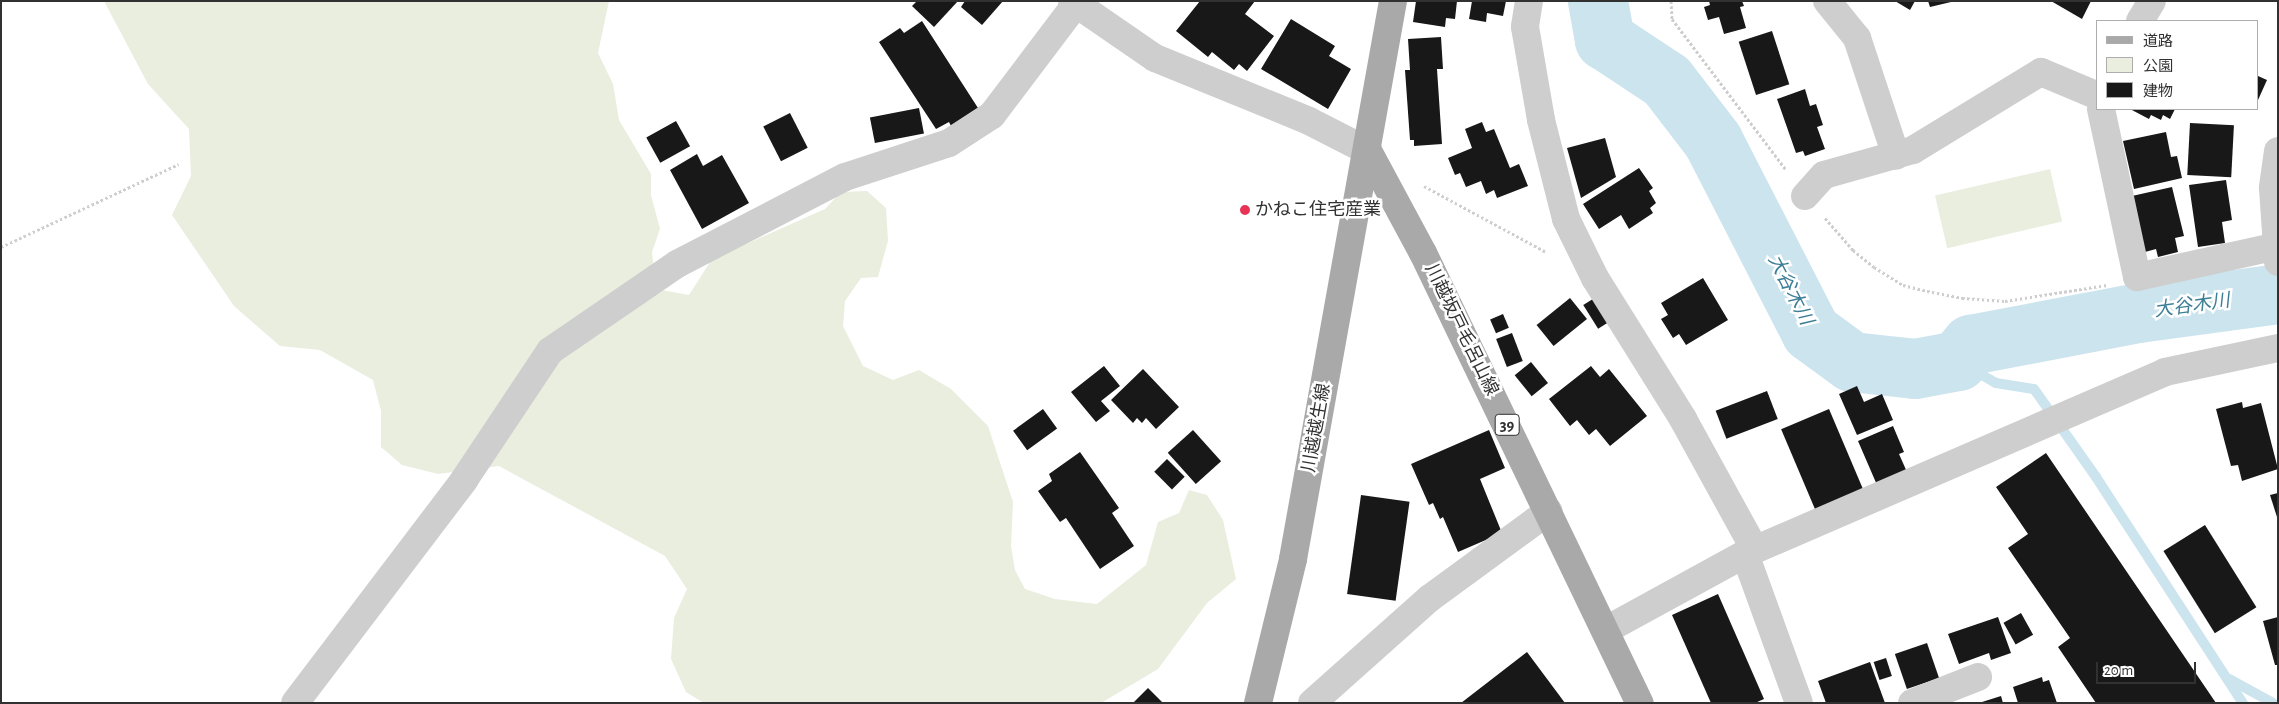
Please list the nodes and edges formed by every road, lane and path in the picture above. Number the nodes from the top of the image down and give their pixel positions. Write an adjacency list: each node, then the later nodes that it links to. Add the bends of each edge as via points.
1 (1393, 1): 10 (main road)
2 (1529, 1): 22 (street, via 1527,36 1550,162 1566,219 1595,278 1683,419)
3 (1672, 1): 15 (path, via 1672,18)
4 (1827, 1): 12 (street, via 1856,38)
5 (2152, 1): 7 (street)
6 (1074, 3): 10 (street, via 1155,58 1309,121); 25 (street, via 992,115 949,143 845,177 686,259 550,351 464,480)
7 (2141, 20)
8 (2096, 95): 12 (street, via 2041,72 1913,150)
9 (2101, 110): 19 (street)
10 (1368, 151): 21 (main road, 川越坂戸毛呂山線 / 39, via 1423,253); 26 (main road, 川越越生線, via 1293,559)
11 (2278, 151): 18 (street, via 2273,188)
12 (1896, 156): 15 (street, via 1824,175)
13 (179, 164): 16 (path)
14 (1417, 182): 17 (path)
15 (1805, 196): 19 (path, via 1853,250 1874,267 1903,284 1927,291 2005,301)
16 (1, 247)
17 (1552, 256)
18 (2276, 257): 19 (street)
19 (2137, 278)
20 (2278, 348): 22 (street, via 2165,372)
21 (1549, 511): 23 (main road, 川越坂戸毛呂山線 / 39); 27 (street, via 1430,598)
22 (1750, 552): 23 (street); 29 (street)
23 (1606, 630): 28 (main road, 川越坂戸毛呂山線 / 39)
24 (1978, 677): 30 (street)
25 (295, 703)
26 (1258, 703)
27 (1312, 703)
28 (1640, 703)
29 (1799, 703)
30 (1912, 703)

